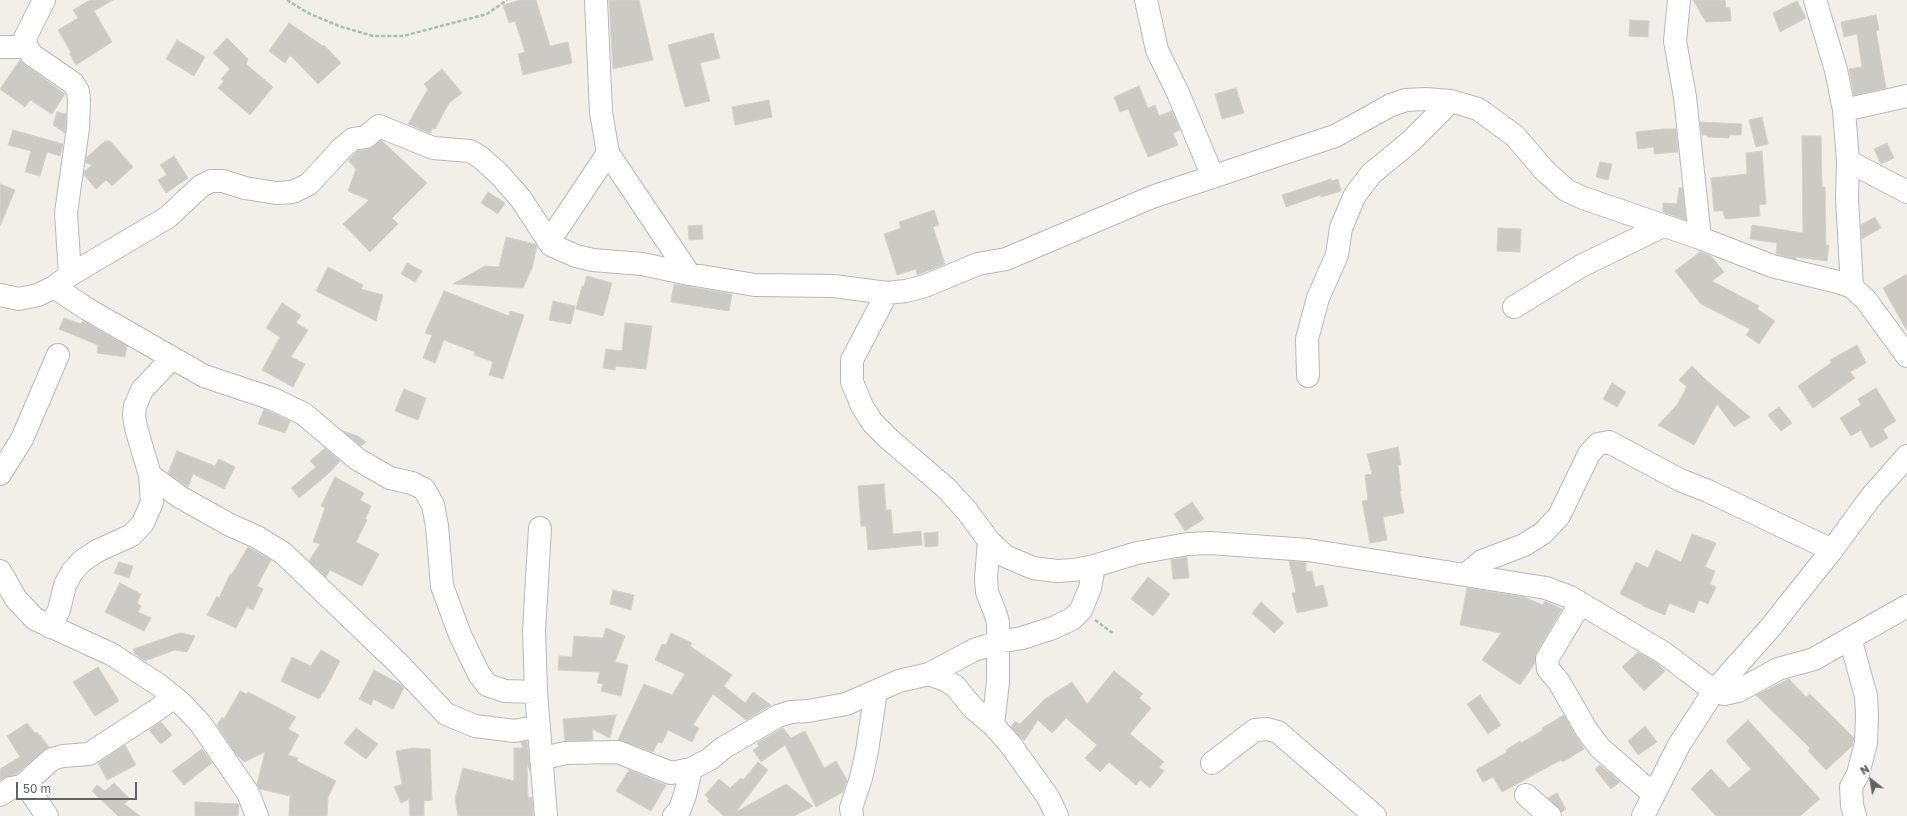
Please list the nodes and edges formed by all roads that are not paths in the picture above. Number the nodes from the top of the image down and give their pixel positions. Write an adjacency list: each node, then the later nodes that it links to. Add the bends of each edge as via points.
1 (44, 0): 7 (street, via 25,38)
2 (596, 0): 11 (street, via 600,112)
3 (1146, 0): 13 (street, via 1157,50)
4 (1679, 0): 16 (street, via 1675,41 1685,97)
5 (1815, 0): 10 (street, via 1836,70)
6 (0, 47): 7 (street)
7 (27, 47): 19 (street, via 32,55 73,83 80,100 66,213)
8 (1907, 96): 10 (street)
9 (1452, 101): 13 (street, via 1406,100 1391,105 1335,136); 15 (street, via 1478,109 1515,136 1544,170 1566,190); 27 (street, via 1411,141 1371,174 1355,195 1341,228 1337,255 1318,298 1306,339)
10 (1844, 110): 12 (street)
11 (608, 153): 17 (street, via 556,231); 18 (street)
12 (1848, 161): 14 (street); 20 (street, via 1847,200)
13 (1213, 177): 21 (street, via 1152,197 1006,259 978,264 925,286)
14 (1907, 192)
15 (1663, 226): 16 (street); 23 (street, via 1582,266)
16 (1700, 238): 20 (street, via 1772,266 1838,282)
17 (547, 239): 18 (street, via 551,245 576,256 642,264); 19 (street, via 521,198 480,157 470,151 433,148 379,126 366,137 353,139 309,184 293,192 276,193 223,181 211,181 201,186 168,217)
18 (689, 274): 21 (street, via 755,285 834,286)
19 (62, 281): 22 (street, via 38,295 19,299); 26 (street, via 88,309)
20 (1852, 288): 25 (street, via 1866,300)
21 (886, 293): 32 (street, via 852,360 852,382 872,422 946,488)
22 (0, 295)
23 (1514, 306)
24 (58, 355): 29 (street, via 22,439)
25 (1907, 356)
26 (172, 358): 30 (street, via 142,390 135,406 136,428); 45 (street, via 204,376 273,399 304,414 357,459 390,478 412,483 424,489 432,505 437,526 442,586 460,635 479,674 487,685 493,687 516,692)
27 (1308, 376)
28 (1907, 456): 33 (street, via 1871,497)
29 (0, 474)
30 (150, 475): 39 (street, via 152,502 143,523 132,535 97,551 72,572 65,585 59,610); 48 (street, via 180,497 283,553 398,663 446,714 475,726 515,731)
31 (540, 528): 45 (street, via 534,631)
32 (989, 541): 34 (street, via 1005,556 1033,568 1057,571); 41 (street, via 987,592 996,615)
33 (1832, 550): 36 (street, via 1680,480 1609,442 1598,444 1589,454 1559,516 1543,533 1524,545 1482,561); 44 (street, via 1770,628)
34 (1094, 566): 36 (street, via 1137,553 1210,543 1308,550); 41 (street, via 1082,610 1072,619 1022,638)
35 (0, 571): 39 (street, via 16,599 35,619)
36 (1466, 575): 37 (street, via 1546,588 1562,593)
37 (1580, 604): 44 (street, via 1664,653); 53 (street, via 1547,659 1548,669 1559,682 1599,747)
38 (1907, 606): 40 (street)
39 (50, 627): 46 (street, via 111,654)
40 (1850, 638): 44 (street, via 1814,659 1767,674 1731,694); 65 (street, via 1866,696 1866,743 1858,774 1851,787)
41 (998, 642): 42 (street, via 974,650); 47 (street, via 998,682)
42 (929, 674): 43 (street); 47 (street, via 955,686 973,708)
43 (876, 691): 51 (street, via 846,704 778,716); 60 (street, via 860,784 851,808)
44 (1714, 691): 53 (street, via 1679,745)
45 (536, 692): 48 (street)
46 (174, 697): 52 (street, via 89,754 52,759); 57 (street, via 200,723 248,794)
47 (993, 725): 61 (street, via 1025,763 1048,797)
48 (539, 726): 49 (street)
49 (541, 759): 51 (street, via 565,753 618,752 671,772); 58 (street)
50 (1212, 763): 62 (street, via 1255,730 1267,729 1278,732)
51 (691, 769): 59 (street, via 685,796 679,812)
52 (22, 786): 54 (street, via 10,788); 56 (street, via 30,791)
53 (1653, 794): 64 (street)
54 (0, 795)
55 (1526, 795): 63 (street)
56 (47, 816)
57 (257, 816)
58 (546, 816)
59 (674, 816)
60 (852, 816)
61 (1057, 816)
62 (1375, 816)
63 (1550, 816)
64 (1642, 816)
65 (1855, 816)

